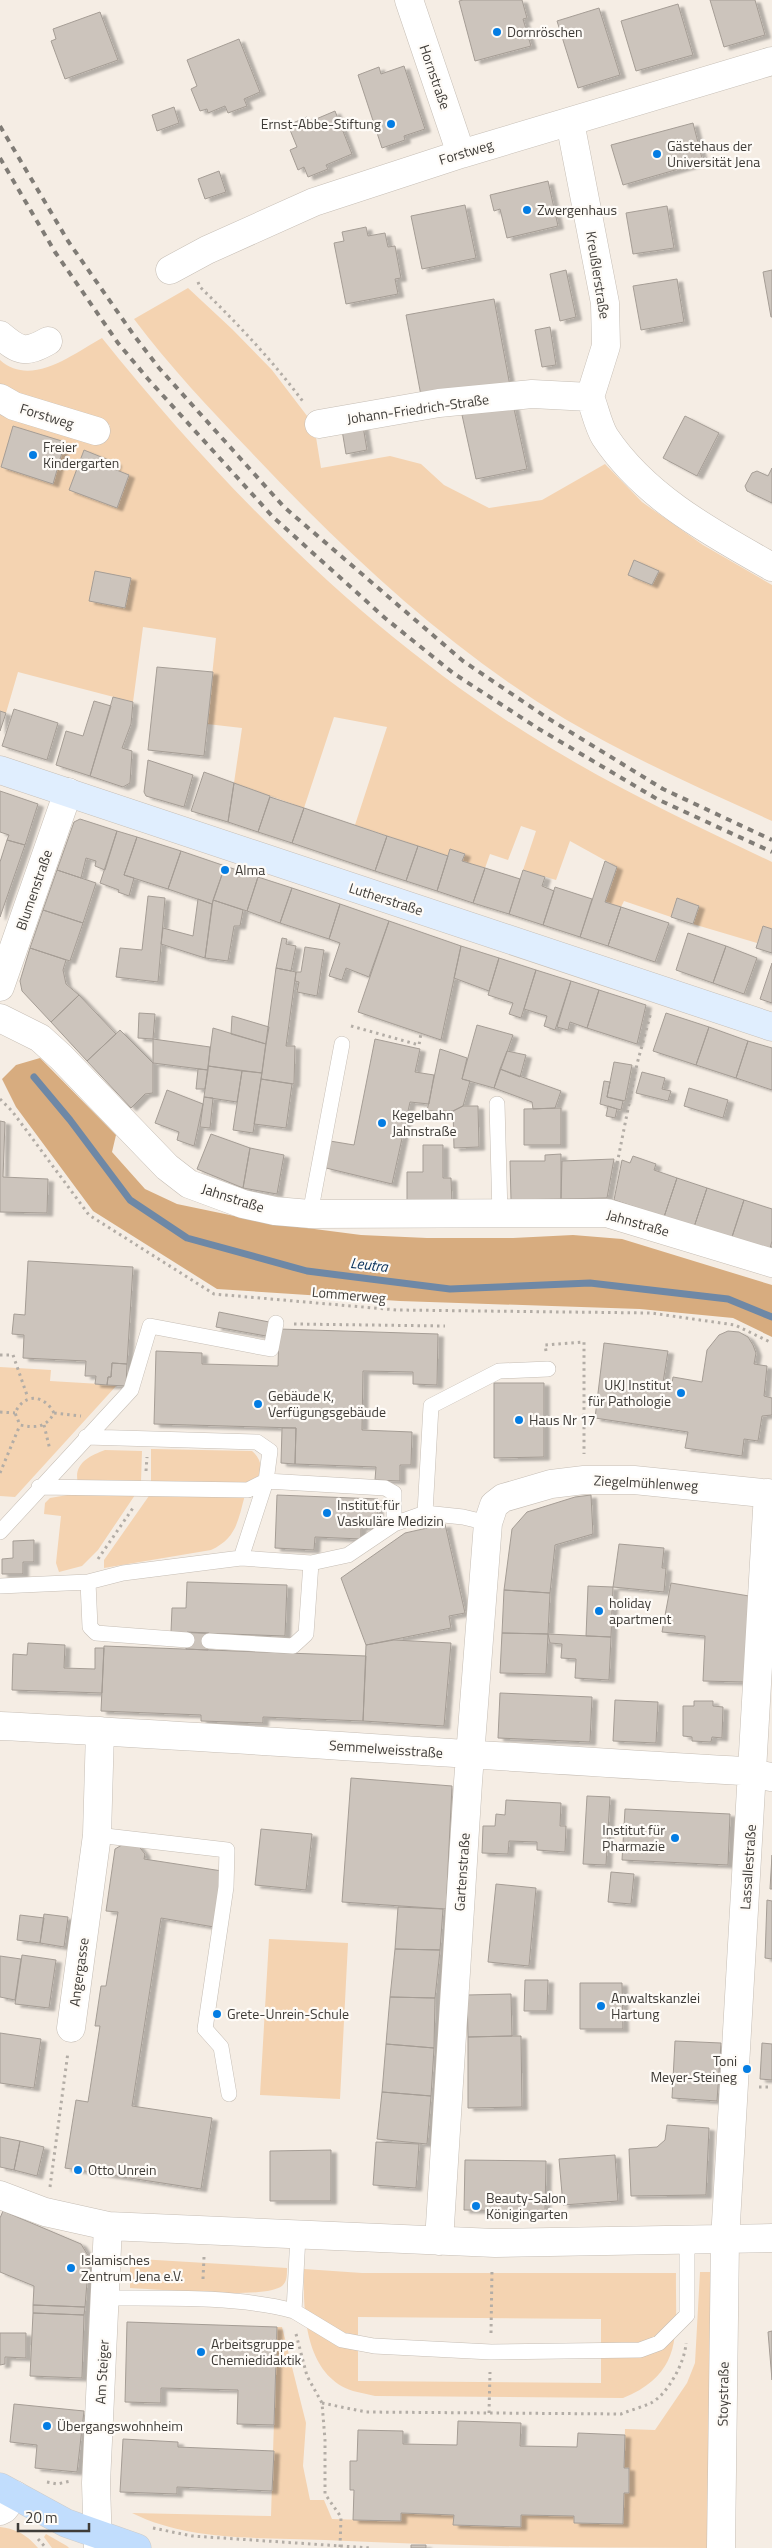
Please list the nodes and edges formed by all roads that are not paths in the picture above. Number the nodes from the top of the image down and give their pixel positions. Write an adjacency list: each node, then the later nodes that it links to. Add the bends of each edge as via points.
1 (409, 0): 4 (street, Hornstraße)
2 (772, 61): 3 (street, Forstweg)
3 (570, 122): 4 (street, Forstweg); 8 (street, Kreußlerstraße, via 605,303 606,346)
4 (461, 154): 5 (street, Forstweg, via 314,202)
5 (178, 266)
6 (0, 335): 7 (street, via 18,349 27,350)
7 (48, 341)
8 (590, 397): 10 (street, Johann-Friedrich-Straße, via 532,394 458,401); 12 (street, via 604,435 639,480 701,527)
9 (0, 398): 11 (street, Forstweg, via 14,406)
10 (319, 424)
11 (96, 431)
12 (772, 567)
13 (0, 770): 14 (street, Lutherstraße)
14 (68, 792): 15 (street, Blumenstraße); 17 (street, Lutherstraße)
15 (0, 987)
16 (0, 1018): 20 (street, Jahnstraße, via 40,1038 167,1167 190,1184 243,1204)
17 (772, 1027)
18 (342, 1044): 20 (lane)
19 (497, 1104): 21 (lane)
20 (310, 1214): 21 (street, Jahnstraße)
21 (500, 1214): 22 (street, Jahnstraße, via 607,1213)
22 (772, 1263)
23 (276, 1323): 25 (lane, via 271,1350 150,1326 131,1390)
24 (548, 1369): 29 (lane, via 499,1371 431,1406)
25 (86, 1437): 26 (lane, via 257,1442 270,1451); 27 (lane)
26 (266, 1481): 27 (lane, via 248,1490); 31 (lane, via 385,1488 394,1493); 33 (lane)
27 (39, 1487): 32 (lane)
28 (770, 1494): 30 (street, Ziegelmühlenweg, via 634,1480 584,1480 503,1498); 42 (street, Lassallestraße)
29 (425, 1513): 30 (lane, via 463,1518); 31 (lane)
30 (491, 1514): 41 (street, Gartenstraße)
31 (394, 1524): 34 (lane, via 348,1555)
32 (0, 1532)
33 (240, 1558): 34 (lane); 35 (lane, via 123,1573)
34 (311, 1563): 38 (lane, via 306,1634 293,1646)
35 (88, 1582): 36 (lane); 37 (lane, via 90,1627 96,1633)
36 (0, 1586)
37 (187, 1640)
38 (209, 1641)
39 (0, 1726): 40 (street, Semmelweisstraße)
40 (100, 1731): 41 (street, Semmelweisstraße); 43 (street, Angergasse)
41 (470, 1756): 42 (street, Semmelweisstraße); 52 (street, Gartenstraße)
42 (763, 1775): 51 (street, Lassallestraße)
43 (97, 1835): 44 (street, Angergasse); 45 (lane, via 227,1850 226,1887 205,2029 221,2047)
44 (71, 2028)
45 (229, 2094)
46 (0, 2195): 47 (street, via 46,2212)
47 (108, 2226): 48 (street); 53 (street, Am Steiger)
48 (298, 2236): 52 (street); 54 (lane)
49 (772, 2238): 51 (street)
50 (687, 2240): 51 (street); 52 (street); 54 (lane, via 687,2315 659,2343 640,2350 491,2352 374,2346 342,2340)
51 (725, 2240): 58 (street, Stoystraße)
52 (438, 2241)
53 (106, 2298): 54 (lane, via 203,2300 274,2305); 57 (street, Am Steiger, via 96,2483)
54 (294, 2311)
55 (5, 2498): 57 (main road, via 66,2523)
56 (141, 2537): 57 (main road)
57 (97, 2541)
58 (721, 2548)

